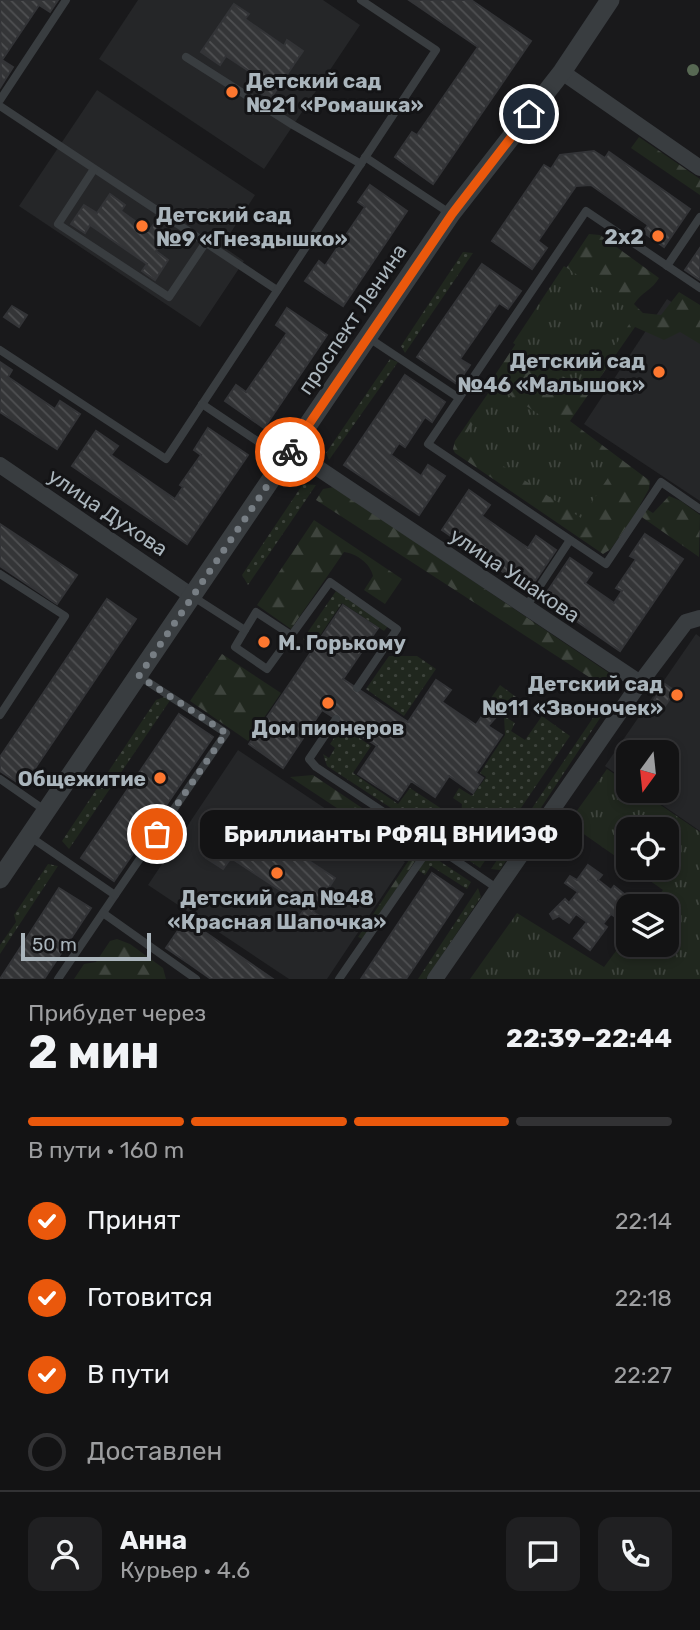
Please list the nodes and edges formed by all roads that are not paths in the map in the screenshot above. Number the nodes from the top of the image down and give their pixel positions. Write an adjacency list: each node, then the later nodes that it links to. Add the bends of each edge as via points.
1 (66, 0): 6 (lane)
2 (360, 0): 8 (lane, via 436,50)
3 (610, 0): 5 (street, проспект Ленина)
4 (186, 57): 8 (lane, via 293,125)
5 (562, 72): 9 (street); 11 (street, проспект Ленина)
6 (0, 100)
7 (0, 106): 10 (lane)
8 (363, 161): 11 (lane); 16 (lane)
9 (700, 168)
10 (94, 169): 13 (lane); 13 (lane, via 58,223 169,297)
11 (452, 214): 17 (street, проспект Ленина)
12 (700, 217): 14 (lane)
13 (206, 242): 16 (lane)
14 (667, 266): 15 (lane); 19 (lane, via 586,211)
15 (700, 288)
16 (277, 290): 20 (lane)
17 (368, 337): 19 (lane); 21 (street, проспект Ленина)
18 (0, 350): 20 (lane, via 166,459)
19 (459, 398): 24 (lane, via 428,444)
20 (202, 404): 21 (lane)
21 (288, 455): 26 (street, проспект Ленина); 27 (street, улица Ушакова)
22 (0, 465): 26 (street, улица Духова)
23 (700, 509): 24 (lane, via 661,482 606,564)
24 (570, 540): 27 (lane)
25 (0, 574): 34 (lane, via 65,616)
26 (192, 596): 29 (lane); 31 (street, проспект Ленина)
27 (526, 607): 32 (street, улица Ушакова)
28 (700, 618): 32 (street, via 686,622)
29 (246, 630): 30 (lane, via 256,612); 30 (lane, via 235,647 267,669)
30 (291, 635): 33 (lane, via 330,582 397,629)
31 (139, 676): 37 (street, проспект Ленина); 42 (lane, via 226,733)
32 (640, 683): 41 (street)
33 (357, 688)
34 (0, 715)
35 (336, 719): 39 (lane, via 309,759)
36 (0, 779): 37 (lane)
37 (46, 811): 38 (street, проспект Ленина)
38 (29, 836): 40 (street, проспект Ленина); 42 (lane)
39 (432, 844): 41 (lane); 46 (lane)
40 (0, 879)
41 (498, 889): 47 (street)
42 (115, 895): 43 (lane)
43 (103, 913): 44 (lane); 45 (lane)
44 (58, 979)
45 (195, 979)
46 (339, 979)
47 (435, 979)

